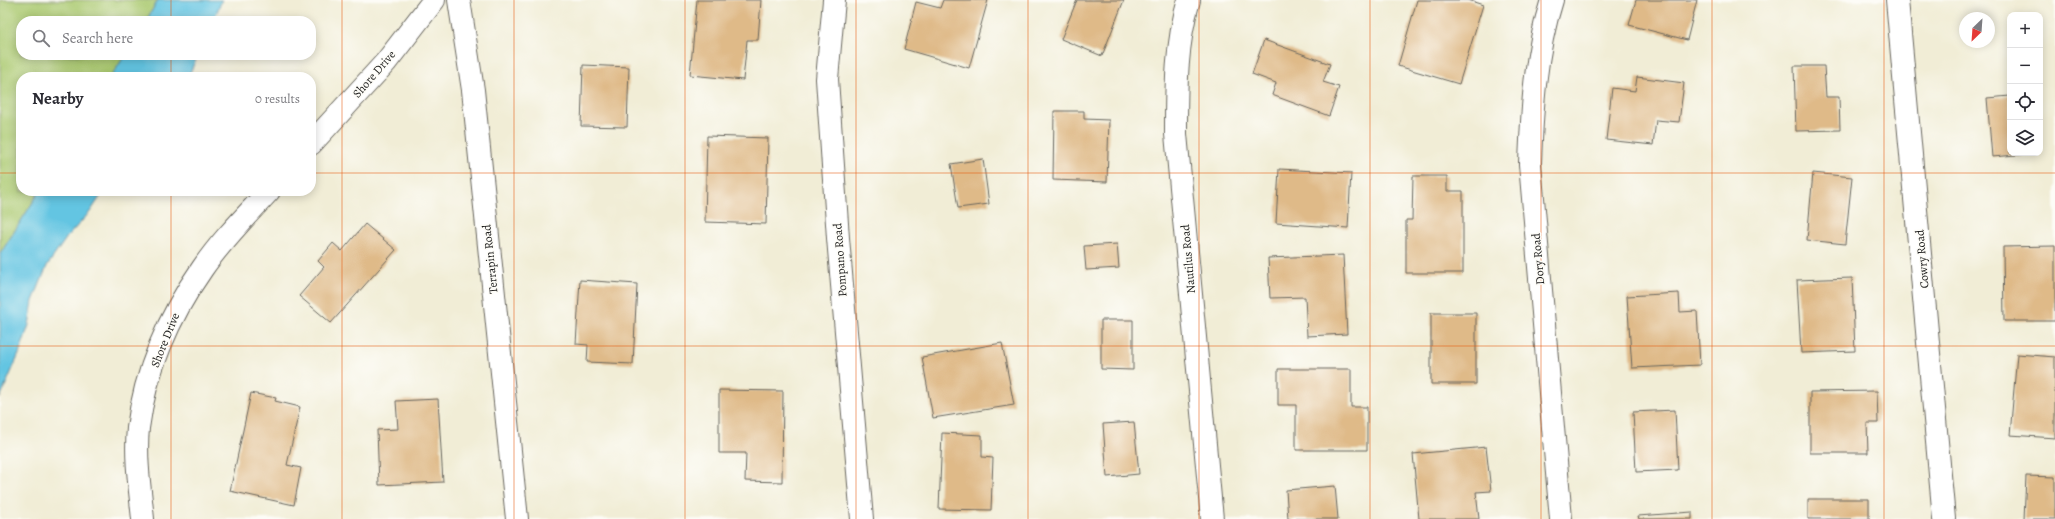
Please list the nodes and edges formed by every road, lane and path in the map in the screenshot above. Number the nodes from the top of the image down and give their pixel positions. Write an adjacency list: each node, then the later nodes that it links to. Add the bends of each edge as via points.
1 (434, 0): 7 (street, Shore Drive, via 386,62)
2 (459, 0): 10 (street, Terrapin Road, via 473,90)
3 (834, 0): 11 (street, Pompano Road, via 827,79 838,246)
4 (1189, 0): 12 (street, Nautilus Road, via 1180,48 1176,134)
5 (1552, 0): 13 (street, Dory Road, via 1538,60 1532,111 1530,164)
6 (1897, 0): 14 (street, Cowry Road)
7 (316, 139)
8 (265, 196): 9 (street, Shore Drive, via 202,269 178,307 159,348 146,388 138,429 138,477)
9 (143, 519)
10 (517, 519)
11 (862, 519)
12 (1212, 519)
13 (1561, 519)
14 (1944, 519)

